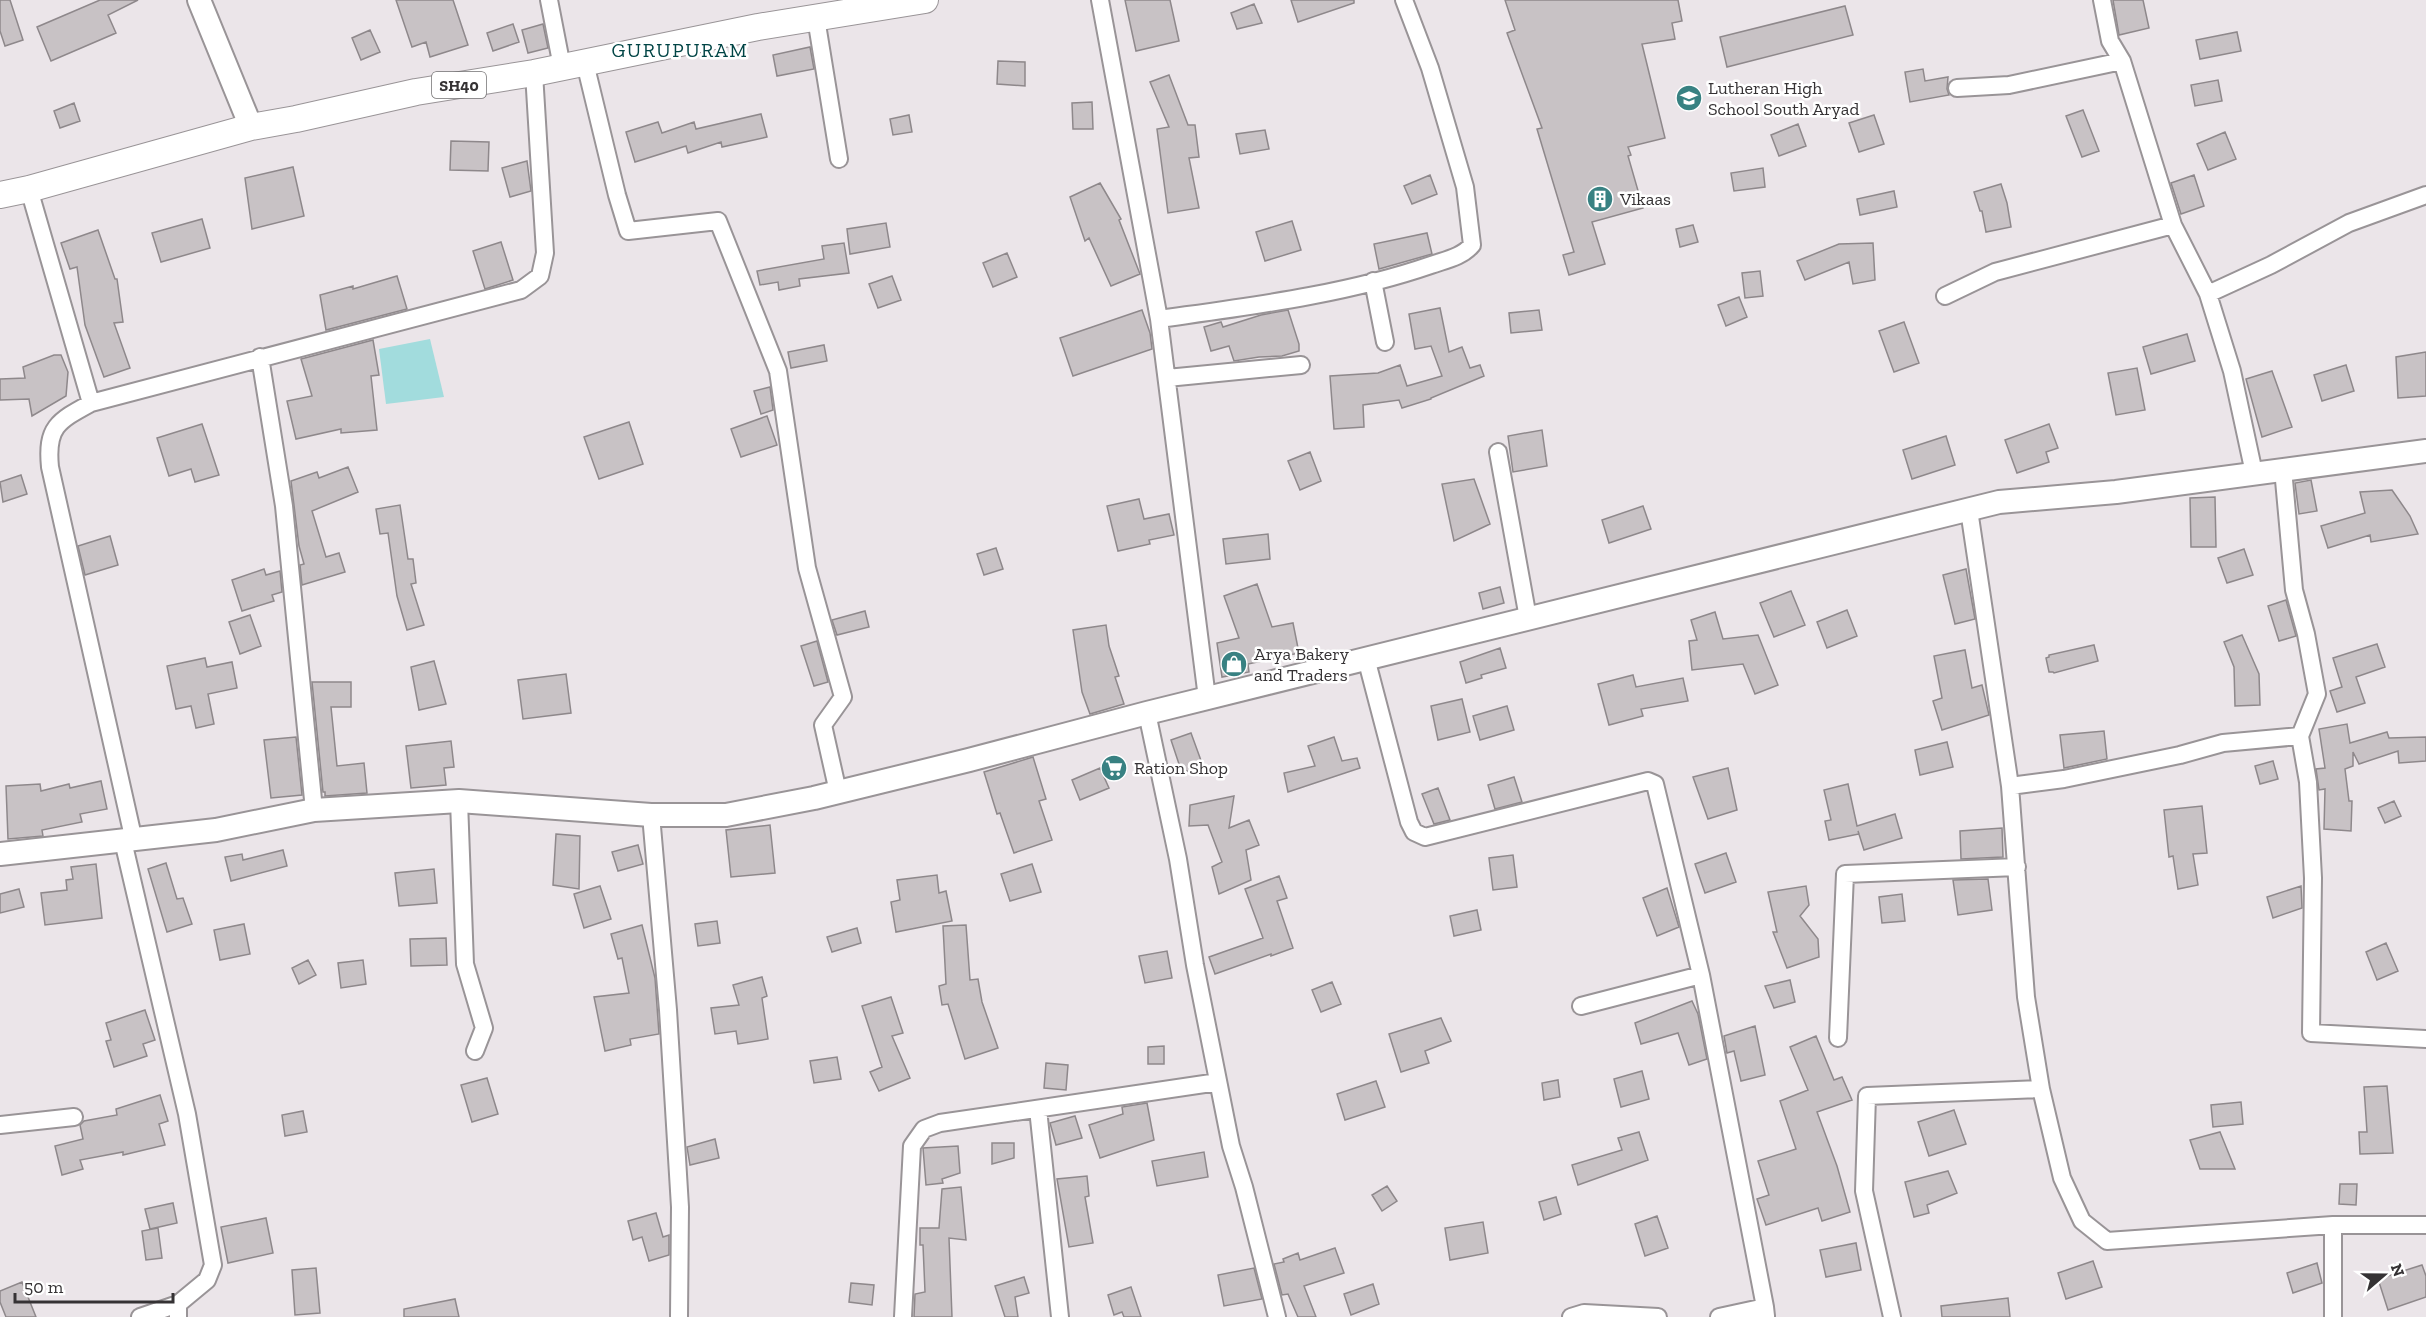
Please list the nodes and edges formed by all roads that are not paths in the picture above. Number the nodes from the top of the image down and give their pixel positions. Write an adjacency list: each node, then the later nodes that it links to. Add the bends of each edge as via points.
1 (199, 0): 12 (main road)
2 (549, 0): 9 (street)
3 (925, 0): 7 (main road, SH40)
4 (1100, 0): 21 (street)
5 (1404, 0): 18 (street, via 1430,68 1465,187 1472,246 1453,257)
6 (2102, 0): 8 (street, via 2110,41)
7 (816, 18): 9 (main road, SH40); 13 (street)
8 (2122, 62): 11 (street, via 2009,85); 17 (street)
9 (573, 65): 10 (main road, SH40); 38 (street, via 628,231 718,221 778,371 807,568 843,697 823,725)
10 (534, 73): 12 (main road, SH40, via 416,92); 23 (street, via 545,253 540,276 521,290)
11 (1957, 88)
12 (250, 127): 14 (main road, SH40)
13 (839, 159)
14 (29, 189): 15 (main road, SH40); 26 (street)
15 (0, 195)
16 (2426, 195): 19 (street, via 2349,223)
17 (2173, 225): 19 (street); 20 (street, via 1995,272)
18 (1373, 281): 21 (street, via 1284,301); 22 (street)
19 (2208, 294): 30 (street, via 2232,371)
20 (1945, 296)
21 (1159, 319): 25 (street)
22 (1385, 342)
23 (260, 357): 26 (street); 40 (street, via 284,506)
24 (1301, 365): 25 (street)
25 (1167, 378): 34 (street)
26 (91, 403): 42 (street, via 65,419 52,433 50,466)
27 (2426, 451): 29 (main road)
28 (1498, 452): 32 (street)
29 (2283, 469): 30 (main road); 36 (street, via 2294,590 2316,694)
30 (2254, 473): 31 (main road, via 2116,492 1999,502)
31 (1969, 510): 32 (main road); 37 (street)
32 (1528, 618): 33 (main road)
33 (1366, 658): 34 (main road); 45 (street, via 1409,822 1414,832 1425,837 1648,781 1655,784)
34 (1207, 698): 35 (main road)
35 (1147, 713): 38 (main road); 50 (street)
36 (2301, 736): 37 (street, via 2223,743 2064,779); 48 (street, via 2308,782 2313,878 2311,1033)
37 (2010, 786): 44 (street)
38 (838, 792): 41 (main road, via 726,815)
39 (459, 801): 40 (main road); 41 (main road); 49 (street, via 465,964 484,1028)
40 (314, 810): 42 (main road, via 216,830)
41 (651, 815): 60 (street, via 680,1207)
42 (129, 841): 43 (main road); 57 (street, via 188,1114 213,1265 207,1280)
43 (0, 854)
44 (2017, 867): 47 (street, via 1845,874); 51 (street, via 2026,997)
45 (1701, 975): 46 (street); 58 (street)
46 (1581, 1006)
47 (1838, 1038)
48 (2426, 1039)
49 (475, 1051)
50 (1218, 1082): 52 (street); 63 (street)
51 (2041, 1089): 55 (street, via 2062,1178 2082,1221 2107,1241); 67 (street, via 1867,1096 1864,1191)
52 (1038, 1109): 61 (street, via 932,1125 924,1129 912,1146); 62 (street)
53 (74, 1117): 54 (street)
54 (0, 1125)
55 (2333, 1225): 56 (street); 68 (street)
56 (2426, 1225)
57 (178, 1310): 59 (street)
58 (1765, 1312): 66 (street)
59 (140, 1317)
60 (679, 1317)
61 (903, 1317)
62 (1060, 1317)
63 (1277, 1317)
64 (1571, 1317): 65 (street, via 1584,1313)
65 (1658, 1317)
66 (1719, 1317)
67 (1892, 1317)
68 (2333, 1317)

